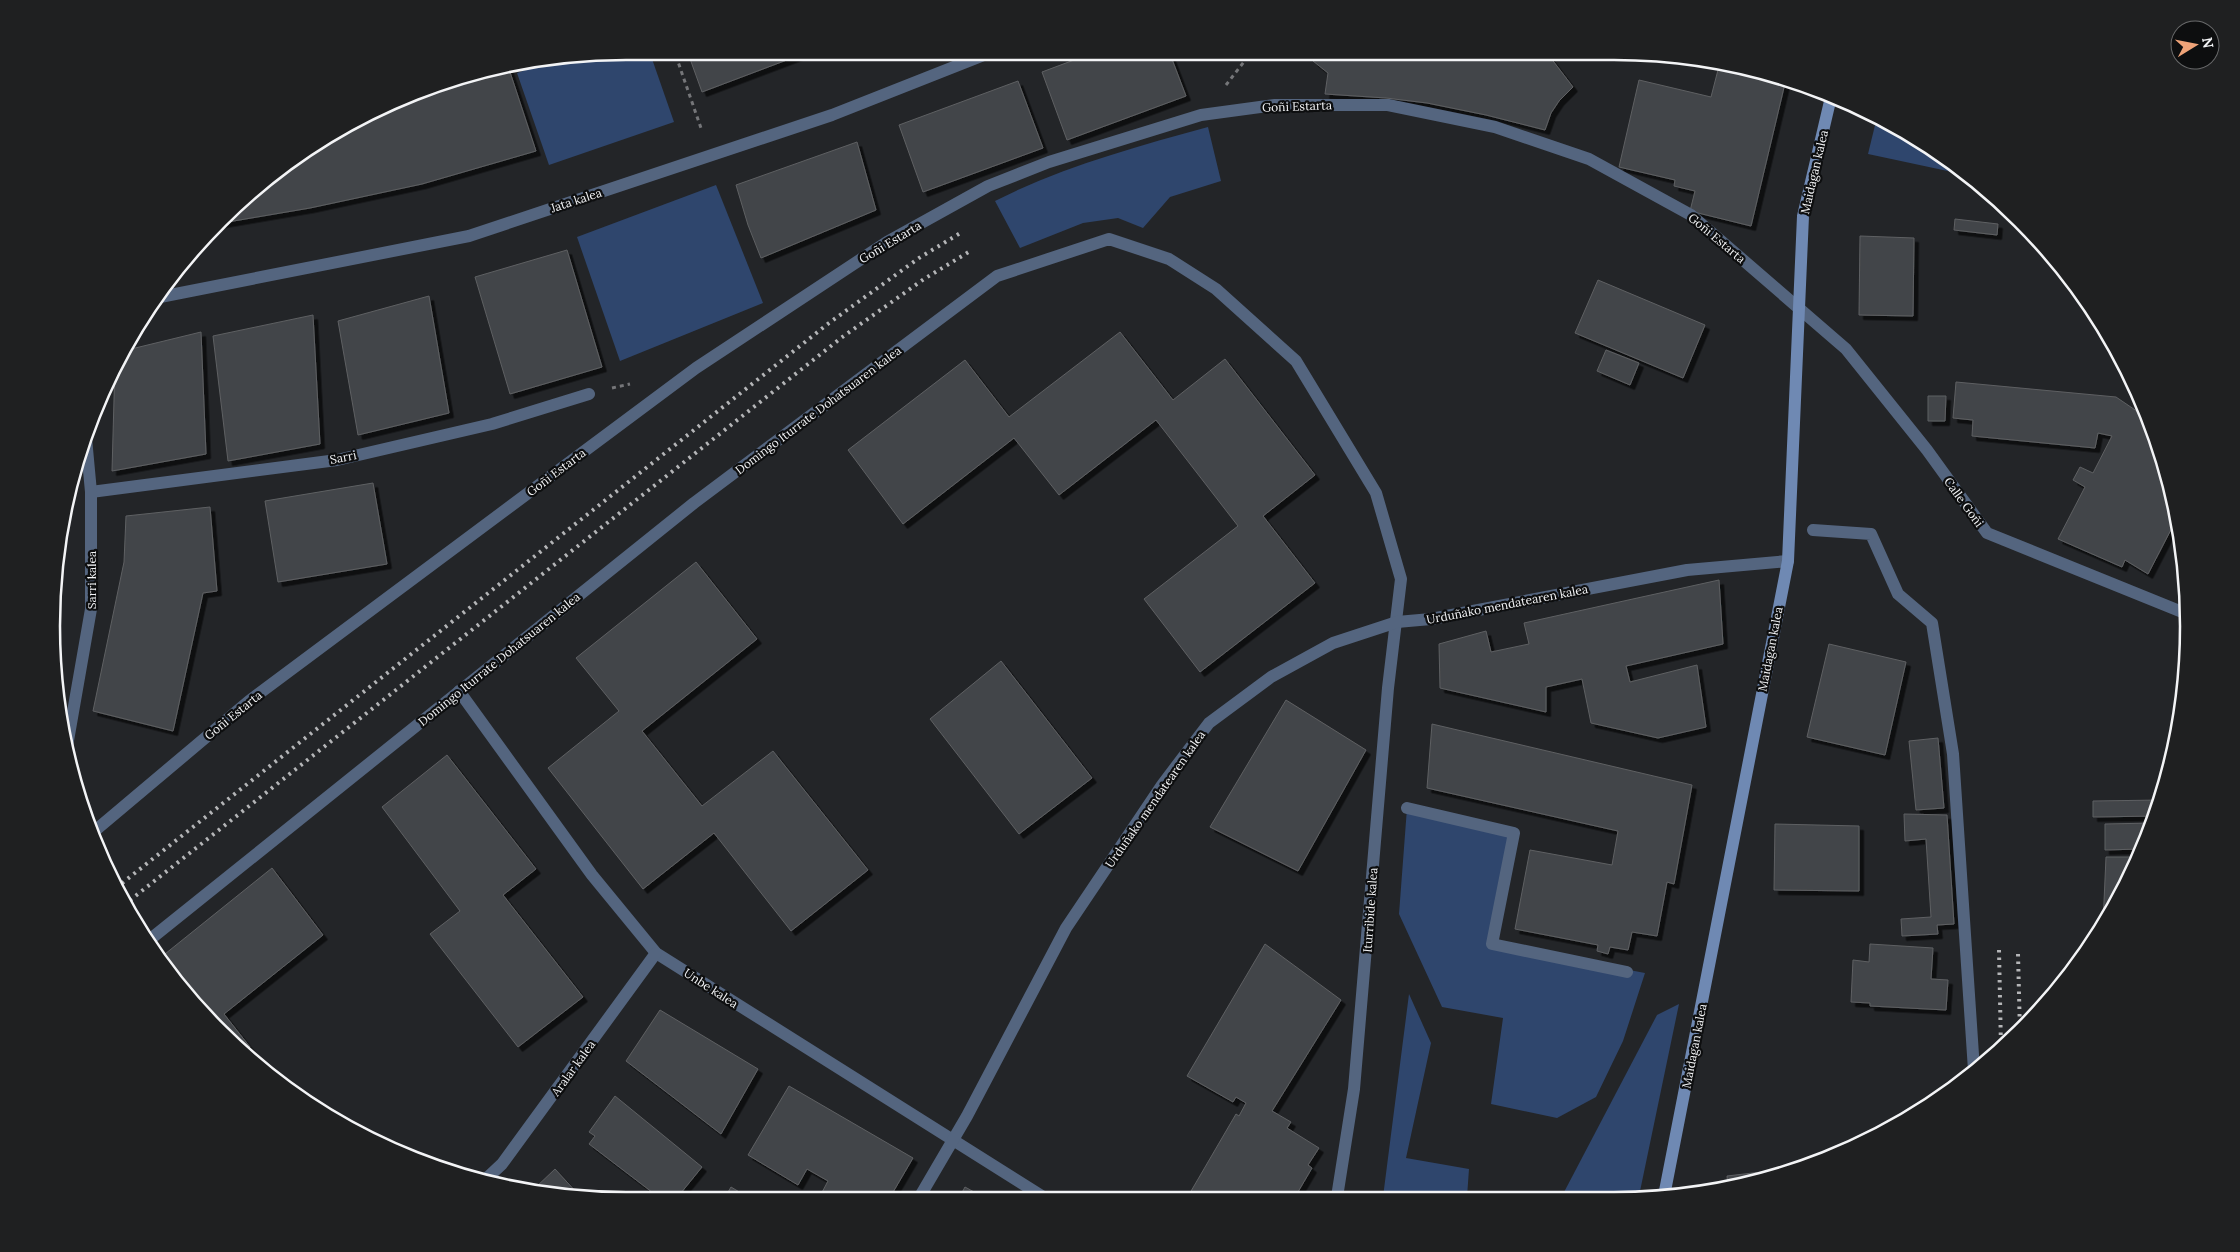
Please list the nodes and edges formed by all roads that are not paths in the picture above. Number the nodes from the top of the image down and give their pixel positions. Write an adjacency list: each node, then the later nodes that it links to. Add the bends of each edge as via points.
1 (971, 60): 3 (street, Jata kalea, via 832,115 469,236)
2 (1830, 103): 4 (street, Maidagan kalea, via 1803,216)
3 (167, 296)
4 (1800, 309): 9 (street, Maidagan kalea); 10 (street, Calle Goñi, via 1846,349 1927,450 1987,533); 15 (street, Goñi Estarta, via 1691,215 1589,159 1495,127 1388,105 1275,105 1201,115 1049,162 988,186 887,242 696,368 249,701)
5 (590, 394): 7 (street, Sarri, via 492,424 337,460)
6 (87, 453): 7 (street, Sarri kalea)
7 (90, 492): 13 (street, Sarri kalea, via 92,609)
8 (1813, 530): 19 (street, via 1871,534 1898,594 1932,623 1954,754)
9 (1788, 560): 11 (street, Urduñako mendatearen kalea, via 1687,570 1431,619); 22 (street, Maidagan kalea)
10 (2180, 611)
11 (1397, 622): 12 (street, Domingo Iturrate Dohatsuaren kalea, via 1401,578 1376,494 1296,361 1216,289 1169,259 1109,239 997,276 694,503); 20 (street, Urduñako mendatearen kalea, via 1333,642 1272,677 1209,723 1162,786 1066,928); 25 (street, Iturribide kalea, via 1354,1089)
12 (459, 691): 16 (street, Domingo Iturrate Dohatsuaren kalea); 17 (street, Unbe kalea, via 592,875)
13 (70, 730)
14 (1407, 808): 18 (street, via 1514,833 1492,944)
15 (98, 828)
16 (153, 937)
17 (656, 953): 20 (street, Unbe kalea); 21 (street, Aralar kalea, via 502,1164)
18 (1626, 972)
19 (1974, 1063)
20 (953, 1141): 23 (street, Urduñako mendatearen kalea); 24 (street, Unbe kalea)
21 (490, 1175)
22 (1665, 1189)
23 (923, 1192)
24 (1035, 1192)
25 (1337, 1192)

